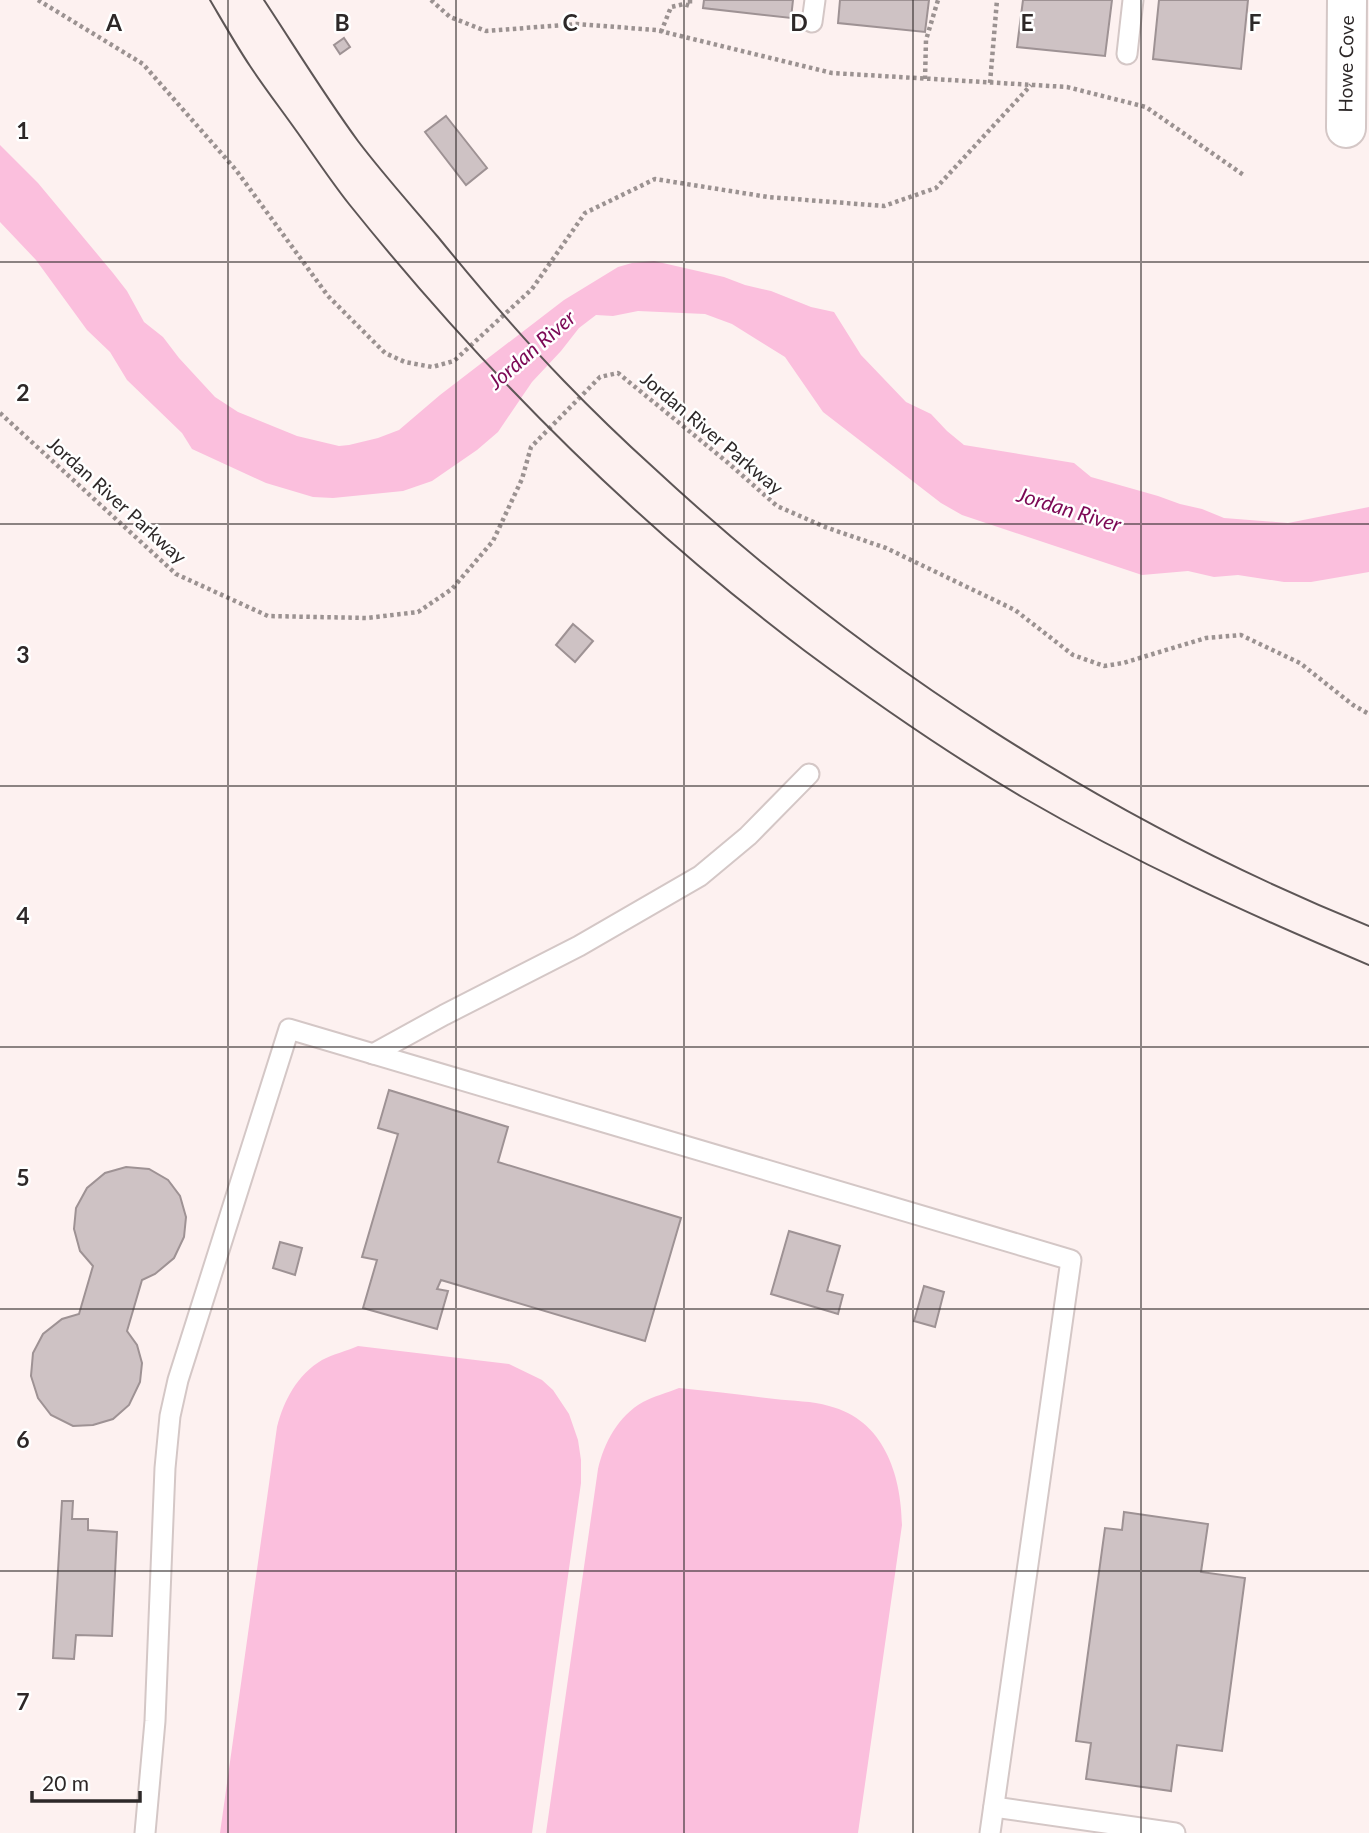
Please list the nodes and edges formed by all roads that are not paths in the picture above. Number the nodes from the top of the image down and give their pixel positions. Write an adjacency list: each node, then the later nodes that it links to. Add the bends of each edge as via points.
1 (815, 0): 4 (lane)
2 (1132, 0): 5 (lane)
3 (1347, 0): 6 (street, Howe Cove)
4 (812, 22)
5 (1127, 54)
6 (1346, 128)
7 (809, 774): 8 (lane, via 748,836 700,876 579,946)
8 (373, 1054): 9 (lane, via 1071,1260); 10 (lane, via 289,1029 178,1380 166,1468 155,1721)
9 (994, 1808): 11 (lane); 12 (lane)
10 (145, 1833)
11 (990, 1833)
12 (1175, 1833)

